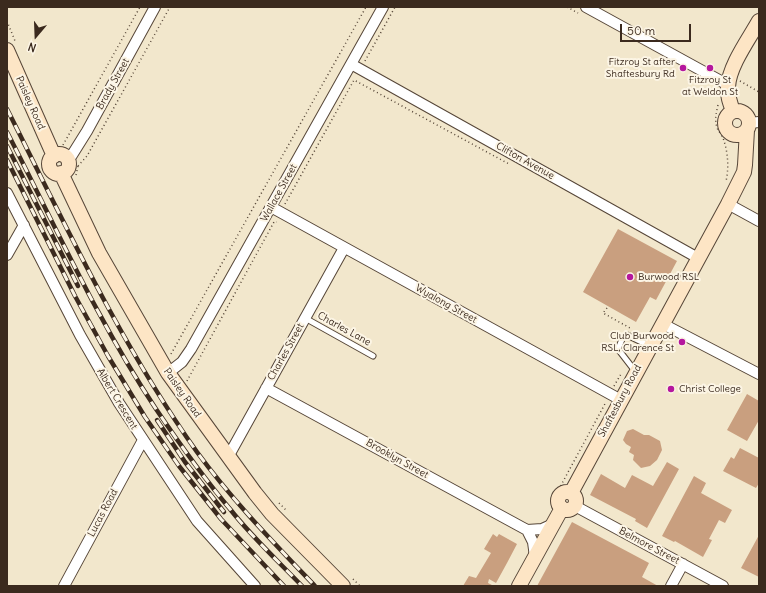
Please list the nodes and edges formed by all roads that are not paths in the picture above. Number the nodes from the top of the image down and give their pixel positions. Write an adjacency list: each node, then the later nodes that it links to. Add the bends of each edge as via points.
1 (155, 7): 12 (street, Brady Street)
2 (383, 7): 6 (street, Wallace Street)
3 (583, 11): 7 (street)
4 (759, 21): 7 (street, via 736,62)
5 (12, 48): 11 (street, Paisley Road)
6 (351, 64): 17 (street, Wallace Street); 22 (street, Clifton Avenue)
7 (733, 83): 8 (street, via 728,95)
8 (733, 111): 9 (street, via 744,113); 10 (street, via 725,122 727,129)
9 (752, 125): 10 (street, via 740,134); 14 (street, Shaftesbury Road, via 745,165)
10 (733, 134): 14 (street, Shaftesbury Road, via 739,148)
11 (59, 149): 12 (street, via 60,154); 13 (street, Paisley Road, via 50,161 50,166 53,171)
12 (72, 160): 13 (street)
13 (61, 173): 27 (street, Paisley Road, via 99,254)
14 (731, 183): 16 (street, Shaftesbury Road)
15 (7, 193): 19 (street, Albert Crescent)
16 (728, 204): 18 (street); 22 (street, Shaftesbury Road)
17 (271, 207): 20 (street, Wyalong Street); 27 (street, Wallace Street, via 191,349 182,362)
18 (759, 221)
19 (24, 224): 21 (street); 32 (street, Albert Crescent, via 80,335)
20 (344, 248): 23 (street, Charles Street); 31 (street, Wyalong Street)
21 (7, 255)
22 (698, 258): 24 (street, Shaftesbury Road)
23 (305, 318): 26 (lane, Charles Lane); 30 (street, Charles Street)
24 (663, 324): 25 (street, Shaftesbury Road); 29 (street)
25 (650, 346): 28 (street, Shaftesbury Road); 28 (lane, via 627,335 620,341 618,349)
26 (373, 356)
27 (172, 370): 33 (street, Paisley Road)
28 (636, 372): 31 (street, Shaftesbury Road)
29 (759, 374)
30 (266, 388): 33 (street, Charles Street); 36 (street, Brooklyn Street)
31 (621, 400): 34 (street, Shaftesbury Road)
32 (143, 440): 40 (street, Lucas Road); 41 (street, Albert Crescent, via 197,521)
33 (228, 457): 39 (street, Paisley Road, via 254,494 272,514)
34 (569, 503): 35 (street, Shaftesbury Road); 38 (street, Belmore Street)
35 (553, 524): 36 (street, via 542,529); 37 (street, Shaftesbury Road)
36 (527, 530): 37 (street, via 533,542)
37 (535, 557): 42 (street, Shaftesbury Road)
38 (683, 564): 43 (street); 44 (street, Belmore Street)
39 (346, 581)
40 (64, 586)
41 (255, 586)
42 (519, 586)
43 (671, 586)
44 (723, 586)

